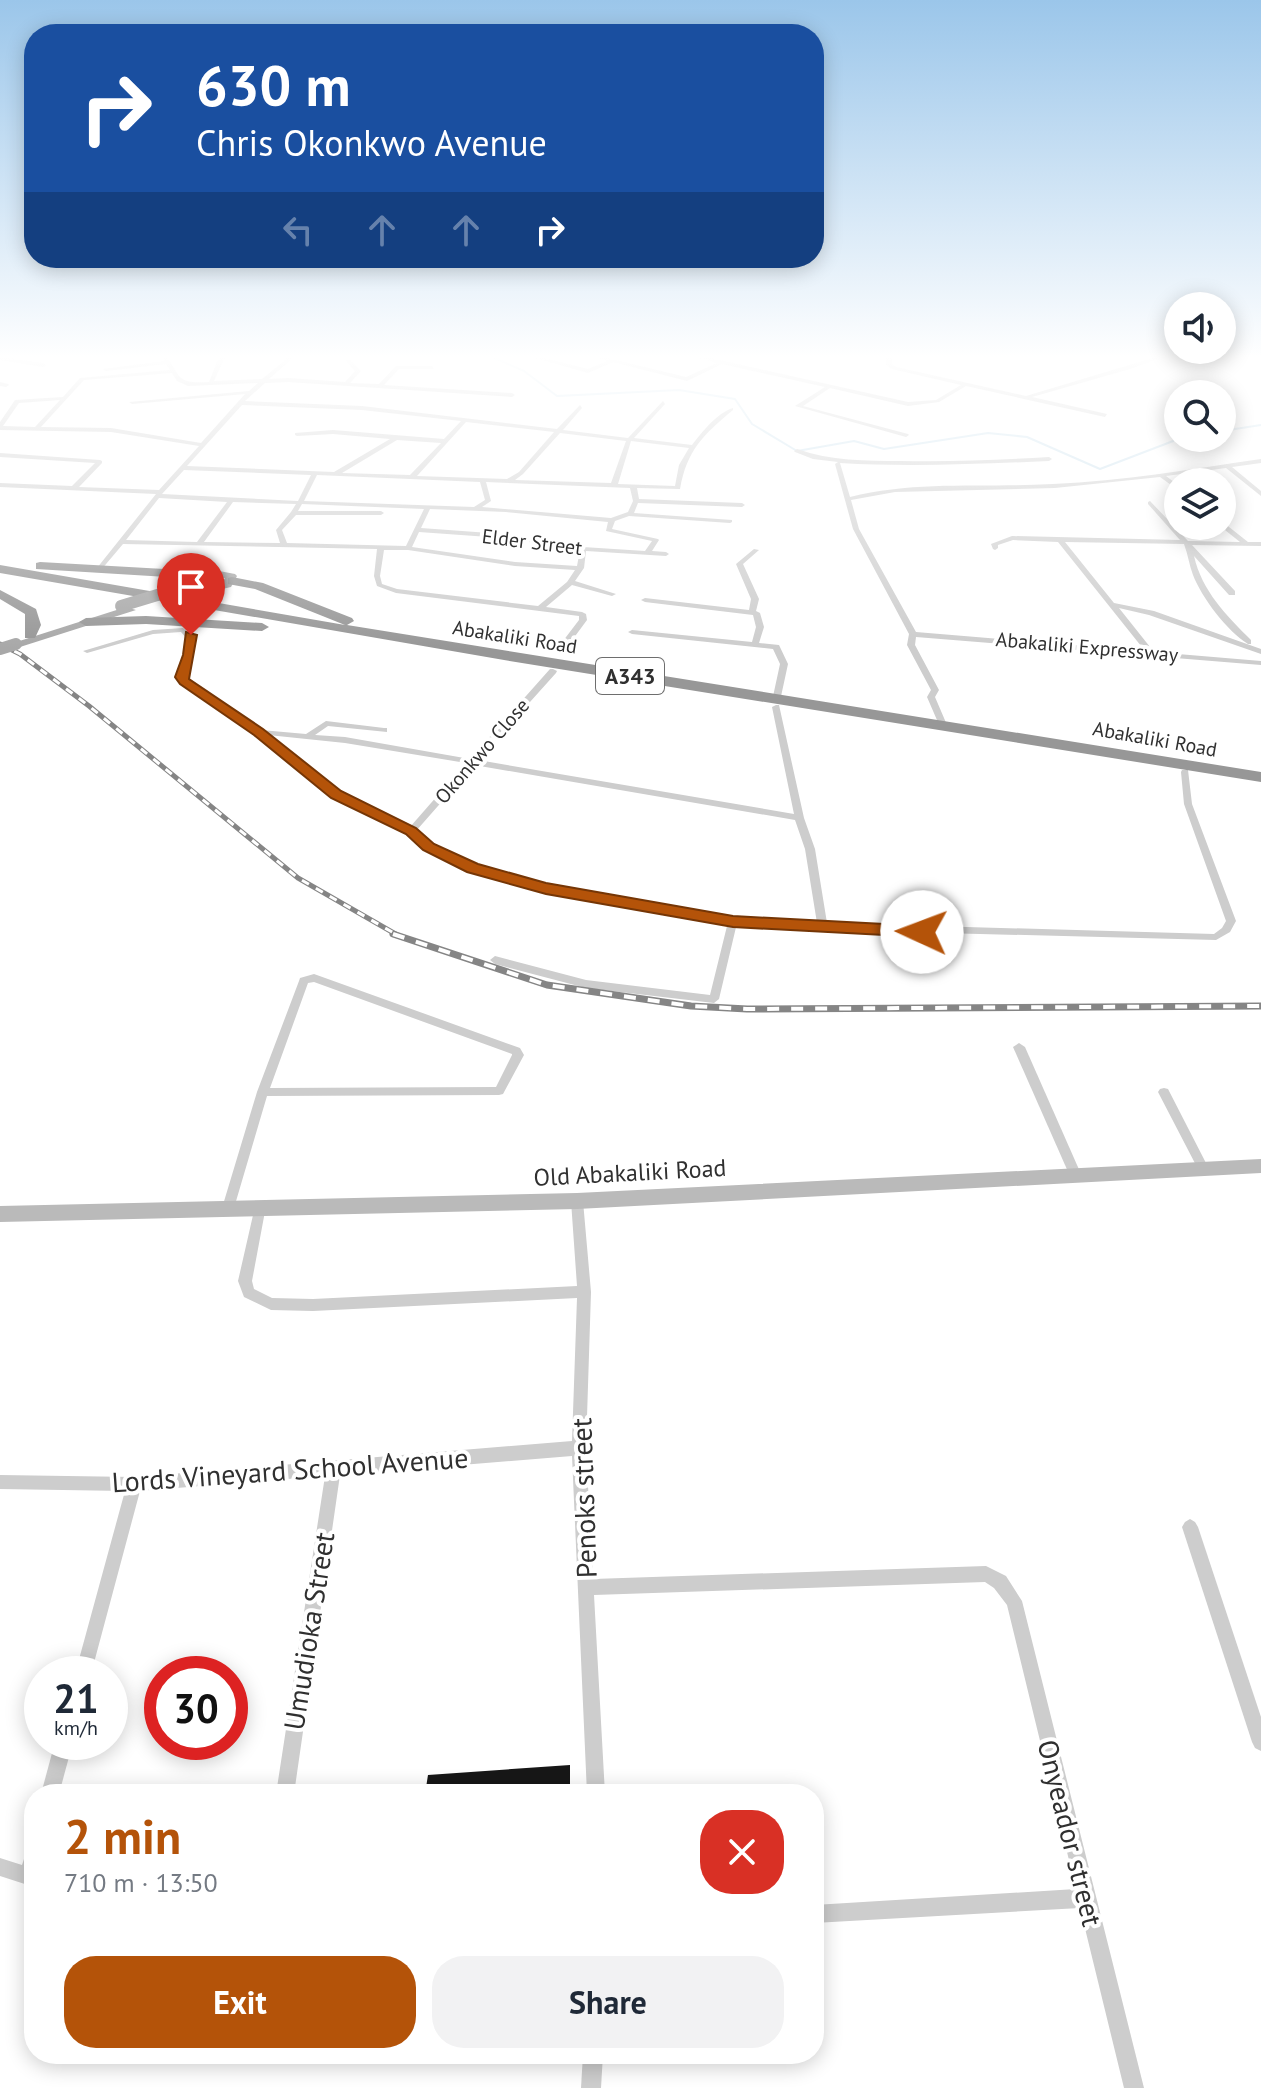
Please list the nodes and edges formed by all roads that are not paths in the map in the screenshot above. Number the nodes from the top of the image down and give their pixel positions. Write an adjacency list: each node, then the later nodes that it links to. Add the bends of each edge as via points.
1 (194, 454): 14 (street)
2 (369, 454): 16 (street)
3 (432, 454): 18 (street)
4 (534, 454): 19 (street)
5 (624, 454): 22 (street)
6 (689, 454): 23 (street, via 678,488)
7 (807, 454): 12 (street)
8 (0, 455): 24 (street, via 100,462)
9 (1049, 459): 12 (street)
10 (1261, 461): 13 (street)
11 (838, 464): 28 (street)
12 (891, 464): 25 (street)
13 (1228, 467): 17 (street); 27 (street)
14 (182, 468): 15 (street); 26 (street)
15 (315, 474): 16 (street); 31 (street)
16 (335, 475): 18 (street)
17 (1162, 476): 25 (street, via 1057,486)
18 (411, 478): 20 (street)
19 (510, 480): 20 (street); 22 (street)
20 (483, 481): 35 (street, via 488,501)
21 (0, 485): 24 (street)
22 (614, 485): 23 (street)
23 (633, 486): 30 (street)
24 (74, 488): 26 (street)
25 (903, 490): 28 (street)
26 (159, 494): 29 (street); 44 (street)
27 (1261, 494)
28 (848, 499): 76 (street, via 856,529)
29 (231, 500): 31 (street); 45 (street)
30 (636, 501): 33 (street); 38 (street)
31 (300, 503): 34 (street); 36 (street)
32 (1150, 503): 47 (street)
33 (742, 505)
34 (428, 507): 35 (street); 41 (street)
35 (476, 508): 39 (street)
36 (294, 513): 37 (street); 46 (street, via 279,530)
37 (381, 513)
38 (628, 514): 39 (street); 40 (street)
39 (612, 520): 55 (street, via 611,532 656,540)
40 (730, 521)
41 (417, 530): 51 (street); 53 (street, Elder Street)
42 (1236, 535): 48 (street)
43 (1060, 540): 47 (street); 52 (street, via 1004,539); 69 (street)
44 (122, 542): 45 (street); 59 (street)
45 (199, 544): 46 (street)
46 (284, 544): 50 (street)
47 (1189, 544): 48 (street); 64 (street); 82 (street, via 1192,571 1212,605)
48 (1247, 544): 49 (street)
49 (1261, 544)
50 (381, 548): 51 (street); 71 (street, via 377,580 386,588)
51 (408, 548): 58 (street)
52 (995, 548)
53 (583, 549): 55 (street, Elder Street); 58 (street)
54 (756, 550): 72 (street, via 739,564 755,599)
55 (648, 552): 56 (street, Elder Street)
56 (666, 554)
57 (0, 566): 59 (highway); 78 (highway, Abakaliki Road / A343)
58 (581, 568): 63 (street)
59 (99, 569): 60 (highway)
60 (200, 575): 62 (main road, via 224,573); 67 (main road)
61 (0, 578): 74 (highway, Abakaliki Road / A343)
62 (232, 581): 67 (main road, via 219,588); 78 (highway)
63 (573, 583): 66 (street); 71 (street)
64 (1232, 593)
65 (0, 594): 77 (highway, via 31,612)
66 (612, 594)
67 (169, 595): 70 (main road)
68 (645, 600): 72 (street)
69 (1110, 604): 82 (street); 85 (street)
70 (126, 608): 73 (main road); 77 (main road)
71 (539, 609): 79 (street, via 584,617)
72 (752, 611): 81 (street, via 760,627)
73 (86, 622): 74 (highway, via 146,620); 80 (main road)
74 (305, 630): 87 (highway, Abakaliki Road / A343)
75 (632, 632): 81 (street)
76 (913, 634): 85 (street, Abakaliki Expressway); 89 (street, via 911,645 935,690 931,697)
77 (30, 635): 80 (main road)
78 (388, 636): 88 (highway, Abakaliki Road / A343)
79 (567, 641)
80 (7, 645)
81 (755, 645): 88 (street, via 776,647 784,664)
82 (1251, 646): 84 (street)
83 (87, 651): 91 (street, via 153,632 183,630 192,640 185,682)
84 (1261, 652)
85 (1152, 654): 86 (street, Abakaliki Expressway)
86 (1261, 663)
87 (553, 671): 88 (highway, Abakaliki Road / A343); 93 (street, Okonkwo Close)
88 (776, 704): 89 (highway, Abakaliki Road / A343); 94 (highway, Abakaliki Road / A343); 97 (street)
89 (943, 725): 95 (highway, Abakaliki Road / A343)
90 (384, 730): 92 (street, via 331,723)
91 (259, 732): 92 (street); 98 (street, via 336,794)
92 (309, 735): 93 (street)
93 (474, 764): 97 (street); 98 (street, Okonkwo Close)
94 (1185, 772): 96 (highway, Abakaliki Road / A343); 100 (street, via 1188,804 1231,921 1216,937)
95 (1261, 777)
96 (1261, 784)
97 (799, 818): 100 (street, via 810,849)
98 (411, 831): 99 (street, via 428,847 500,877)
99 (733, 921): 100 (street); 101 (street, via 714,999 586,984)
100 (823, 928)
101 (495, 960)
102 (1019, 1047): 107 (street)
103 (263, 1092): 103 (street, via 309,978 516,1051 519,1059 499,1091); 110 (street)
104 (1164, 1092): 106 (street)
105 (1261, 1166): 106 (main road, Old Abakaliki Road)
106 (1203, 1168): 107 (main road, Old Abakaliki Road)
107 (1075, 1174): 108 (main road, Old Abakaliki Road)
108 (577, 1201): 109 (main road, Old Abakaliki Road); 112 (street, Penoks street)
109 (260, 1206): 110 (main road, Old Abakaliki Road); 112 (street, via 245,1281 249,1293 271,1304)
110 (228, 1208): 111 (main road, Old Abakaliki Road)
111 (5, 1212)
112 (584, 1292): 113 (street, Penoks street)
113 (579, 1448): 114 (street, Lords Vineyard School Avenue); 118 (street, Penoks street)
114 (334, 1467): 116 (street, Lords Vineyard School Avenue); 123 (street, Umudioka Street)
115 (0, 1482): 116 (street, Lords Vineyard School Avenue)
116 (134, 1484): 119 (street)
117 (1190, 1527): 120 (street)
118 (587, 1587): 124 (street, Penoks street); 127 (street, Onyeador street, via 986,1574 1000,1582 1014,1601)
119 (88, 1656)
120 (1261, 1742)
121 (59, 1760): 122 (street)
122 (53, 1784)
123 (286, 1784)
124 (596, 1784)
125 (0, 1867): 126 (street)
126 (24, 1875)
127 (1086, 1898): 128 (street); 131 (street, Onyeador street)
128 (824, 1913)
129 (592, 2064): 130 (street)
130 (591, 2088)
131 (1134, 2088)

